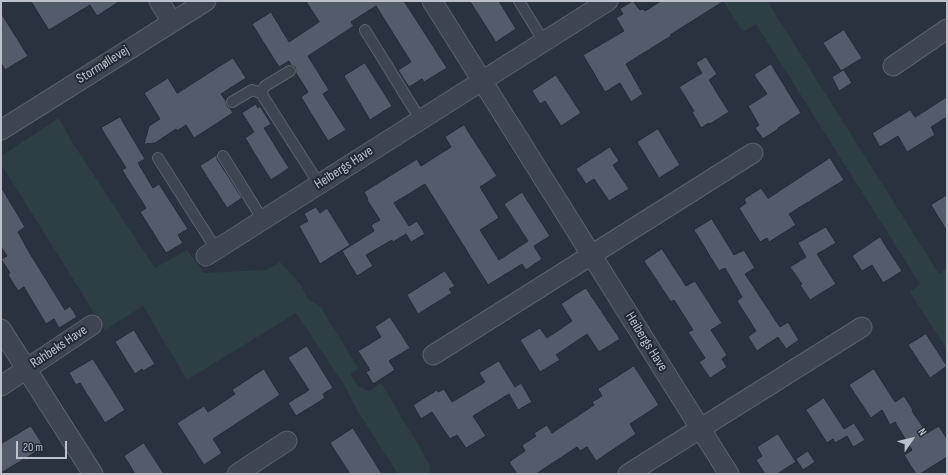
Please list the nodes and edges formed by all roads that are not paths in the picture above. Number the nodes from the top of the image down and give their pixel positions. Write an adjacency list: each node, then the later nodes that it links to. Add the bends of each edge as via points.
1 (159, 1): 6 (street)
2 (206, 1): 6 (street, Stormøllevej)
3 (432, 1): 12 (street, Heibergs Have)
4 (519, 1): 9 (lane)
5 (608, 1): 9 (street, Heibergs Have)
6 (172, 22): 16 (street, Stormøllevej)
7 (947, 29): 10 (street)
8 (365, 30): 15 (lane)
9 (544, 42): 12 (street, Heibergs Have)
10 (893, 66)
11 (290, 70): 13 (lane, via 265,86)
12 (482, 81): 15 (street, Heibergs Have); 23 (street, Heibergs Have)
13 (261, 93): 14 (lane, via 252,90); 20 (lane)
14 (232, 102)
15 (420, 119): 20 (street, Heibergs Have)
16 (1, 130)
17 (753, 153): 23 (street)
18 (223, 156): 21 (lane)
19 (158, 158): 22 (lane)
20 (319, 184): 21 (street, Heibergs Have)
21 (263, 220): 22 (street, Heibergs Have)
22 (211, 252)
23 (591, 255): 27 (street); 30 (street, Heibergs Have)
24 (92, 325): 28 (street, Rahbeks Have)
25 (862, 327): 30 (street)
26 (1, 329): 28 (street, Rahbeks Have)
27 (433, 355)
28 (26, 370): 29 (street, Rahbeks Have); 32 (street, Rahbeks Have)
29 (1, 386)
30 (700, 428): 34 (street); 35 (street, Heibergs Have)
31 (287, 441): 33 (street)
32 (92, 474)
33 (237, 474)
34 (628, 474)
35 (729, 474)

